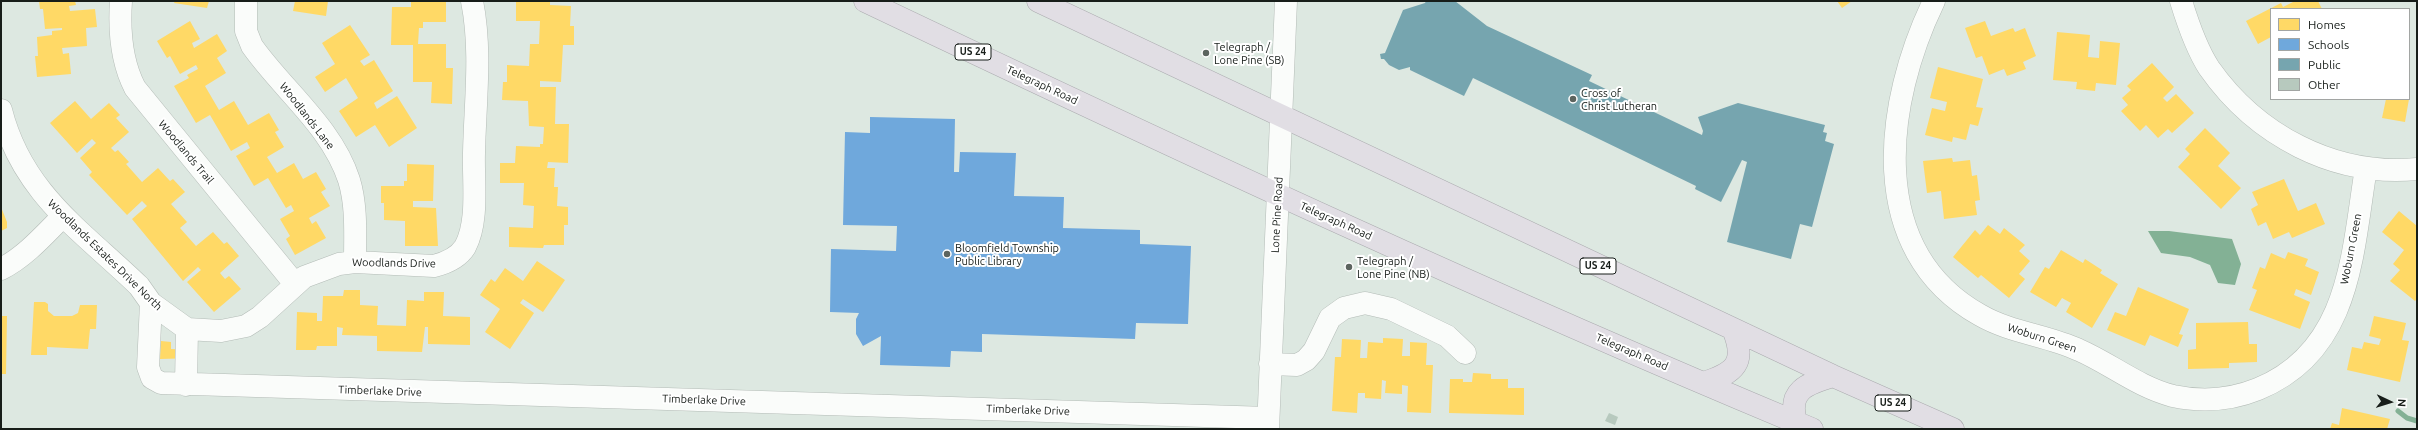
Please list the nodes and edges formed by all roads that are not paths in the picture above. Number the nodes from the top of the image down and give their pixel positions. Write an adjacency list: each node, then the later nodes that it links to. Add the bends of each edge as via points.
1 (121, 1): 17 (street, Woodlands Trail, via 120,17 125,60 135,88)
2 (246, 1): 15 (street, Woodlands Lane, via 246,31 252,46 324,133 342,162 352,193)
3 (472, 1): 15 (street, Woodlands Drive, via 478,50 473,214 464,247 446,263 434,266)
4 (865, 1): 13 (highway, Telegraph Road / US 24)
5 (1038, 1): 10 (highway, US 24)
6 (1286, 1): 10 (street, Lone Pine Road)
7 (1934, 1): 11 (street, Woburn Green, via 1918,36 1908,69 1896,129 1898,205 1912,244 1939,283 1979,315 1998,324 2069,345 2146,387 2174,396 2195,399 2229,397 2249,392 2281,378 2311,353 2334,319 2342,297)
8 (2181, 1): 11 (street, via 2196,43 2208,67 2253,117 2272,132 2315,154)
9 (1, 110): 14 (street, Woodlands Estates Drive North, via 6,130 17,154 41,193)
10 (1281, 116): 13 (street, Lone Pine Road); 20 (highway, US 24)
11 (2366, 168): 12 (street)
12 (2417, 169)
13 (1278, 195): 22 (street, Lone Pine Road); 24 (highway, Telegraph Road / US 24)
14 (63, 216): 16 (street, via 26,252); 18 (street, Woodlands Estates Drive North, via 139,286)
15 (355, 262): 17 (street, Woodlands Drive, via 327,267)
16 (1, 270)
17 (295, 284): 19 (street, Woodlands Drive, via 260,317 246,326 221,330)
18 (151, 303): 19 (street, Woodlands Estates Drive North); 25 (street, Timberlake Drive, via 148,367 152,378 161,383)
19 (187, 329): 25 (street)
20 (1733, 329): 23 (highway, US 24); 24 (highway, via 1739,347 1737,364 1728,373)
21 (1465, 353): 22 (street, via 1447,336 1391,309 1365,303 1352,305 1333,315 1314,351 1302,363)
22 (1270, 364): 26 (street, Lone Pine Road)
23 (1833, 376): 27 (highway, via 1808,385 1796,396 1793,411); 28 (highway, US 24)
24 (1703, 383): 27 (highway, Telegraph Road / US 24)
25 (186, 385): 26 (street, Timberlake Drive)
26 (1268, 424)
27 (1804, 426)
28 (1953, 429)

